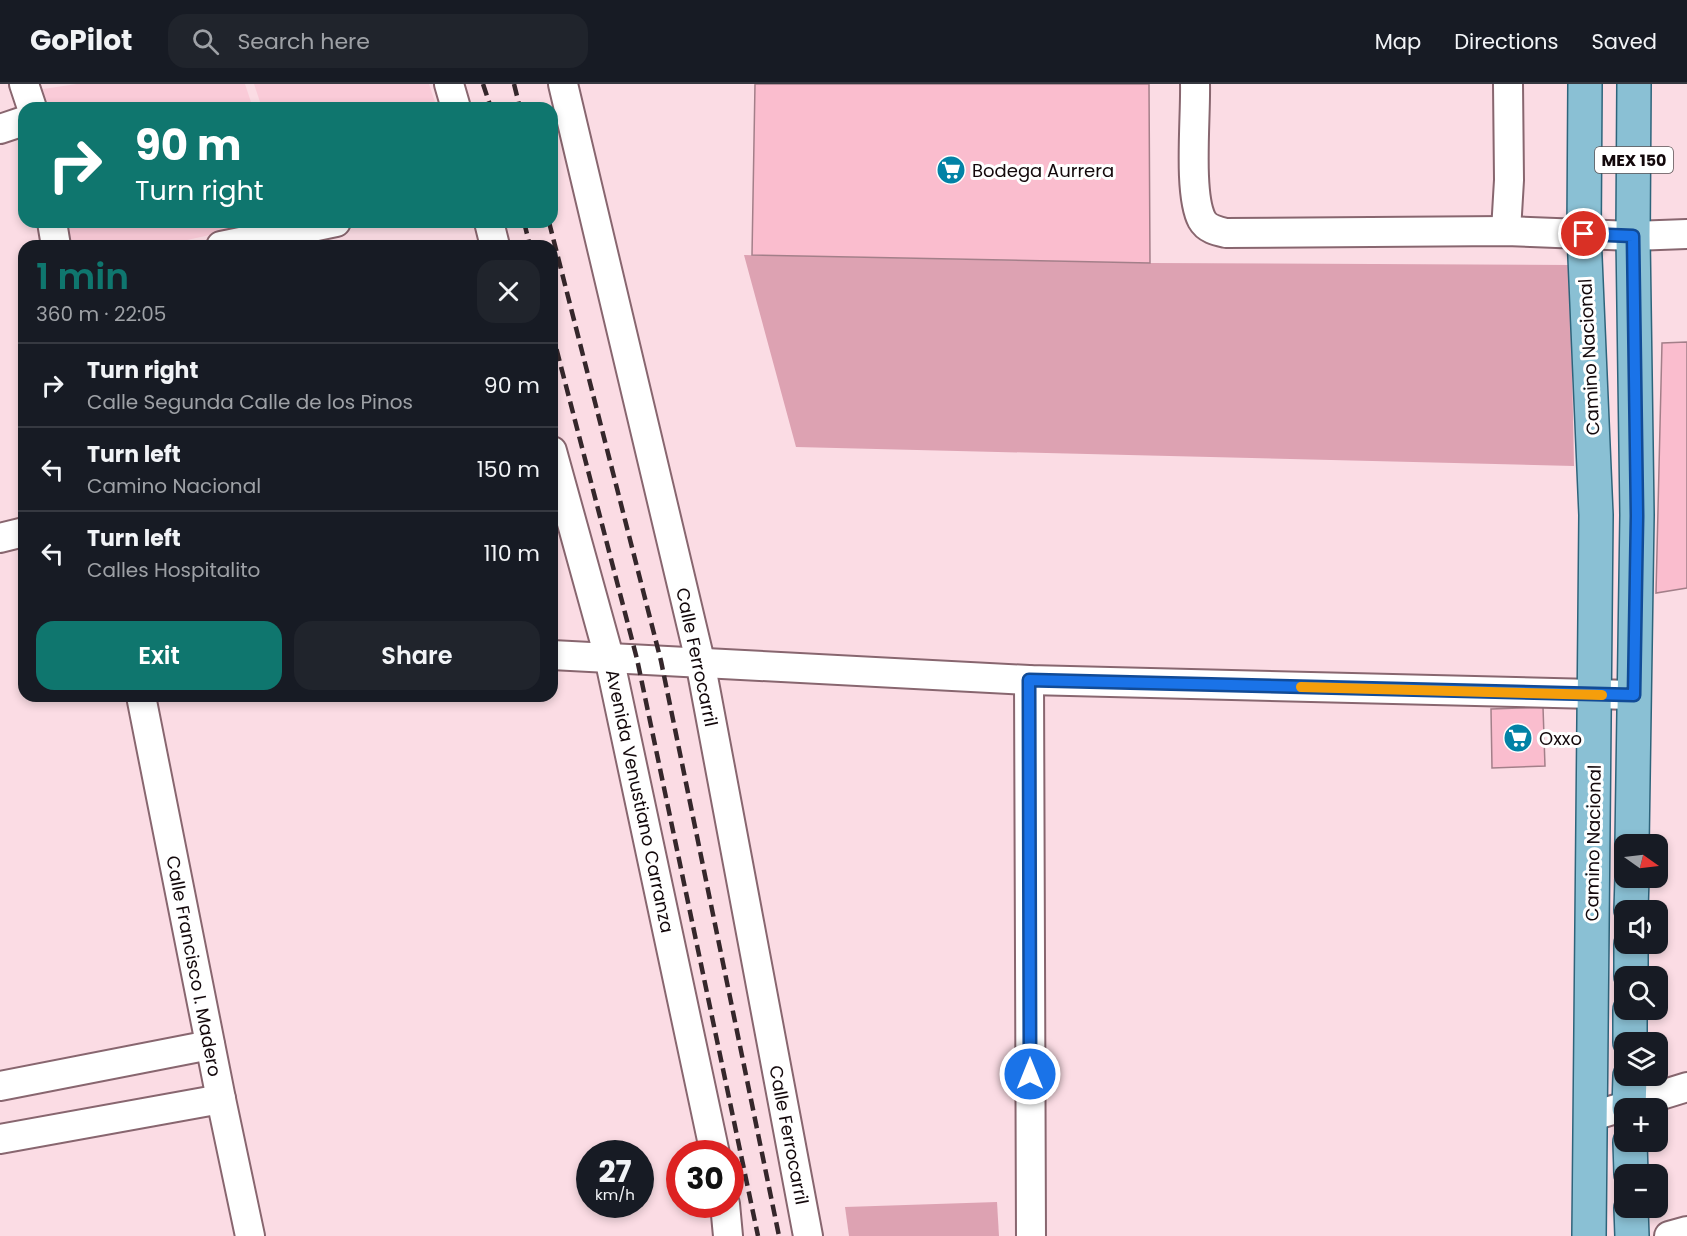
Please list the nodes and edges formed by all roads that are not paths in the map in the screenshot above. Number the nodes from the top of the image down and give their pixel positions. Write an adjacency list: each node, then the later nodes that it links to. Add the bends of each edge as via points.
1 (24, 84): 8 (street)
2 (448, 84): 9 (street)
3 (563, 84): 27 (street, Calle Ferrocarril)
4 (1195, 84): 13 (street, via 1197,206 1202,220 1214,230)
5 (1508, 84): 13 (street)
6 (1585, 84): 14 (main road, MEX 150)
7 (1634, 84): 16 (main road, MEX 150)
8 (30, 102)
9 (454, 102)
10 (18, 123): 11 (street)
11 (0, 129)
12 (307, 228): 17 (street)
13 (1506, 231): 14 (street)
14 (1584, 234): 16 (street); 19 (main road, Camino Nacional / MEX 150)
15 (1687, 234): 16 (street)
16 (1633, 236): 18 (main road, MEX 150)
17 (250, 240)
18 (1635, 366): 19 (main road); 22 (main road, MEX 150)
19 (1590, 368): 21 (main road, Camino Nacional / MEX 150)
20 (558, 473): 26 (street, Avenida Venustiano Carranza)
21 (1596, 515): 22 (main road); 29 (main road, Camino Nacional / MEX 150)
22 (1637, 516): 30 (main road, MEX 150)
23 (18, 534): 24 (street)
24 (0, 538)
25 (558, 655): 26 (street)
26 (609, 657): 27 (street); 40 (street, Avenida Venustiano Carranza)
27 (700, 662): 28 (street); 46 (street, Calle Ferrocarril)
28 (1029, 680): 29 (street); 47 (street)
29 (1594, 695): 30 (street); 38 (main road, Camino Nacional / MEX 150)
30 (1634, 695): 32 (main road, MEX 150)
31 (142, 702): 33 (street, Calle Francisco I. Madero)
32 (1632, 834)
33 (210, 1045): 34 (street); 37 (street, Calle Francisco I. Madero)
34 (0, 1086)
35 (1687, 1087): 36 (street)
36 (1629, 1096): 38 (street)
37 (221, 1099): 39 (street); 44 (street, Calle Francisco I. Madero)
38 (1590, 1117): 48 (main road, Camino Nacional / MEX 150)
39 (0, 1139)
40 (712, 1140)
41 (726, 1218): 45 (street)
42 (1631, 1218): 49 (main road)
43 (1687, 1231): 50 (street)
44 (250, 1236)
45 (729, 1236)
46 (808, 1236)
47 (1031, 1236)
48 (1589, 1236)
49 (1632, 1236)
50 (1669, 1236)

